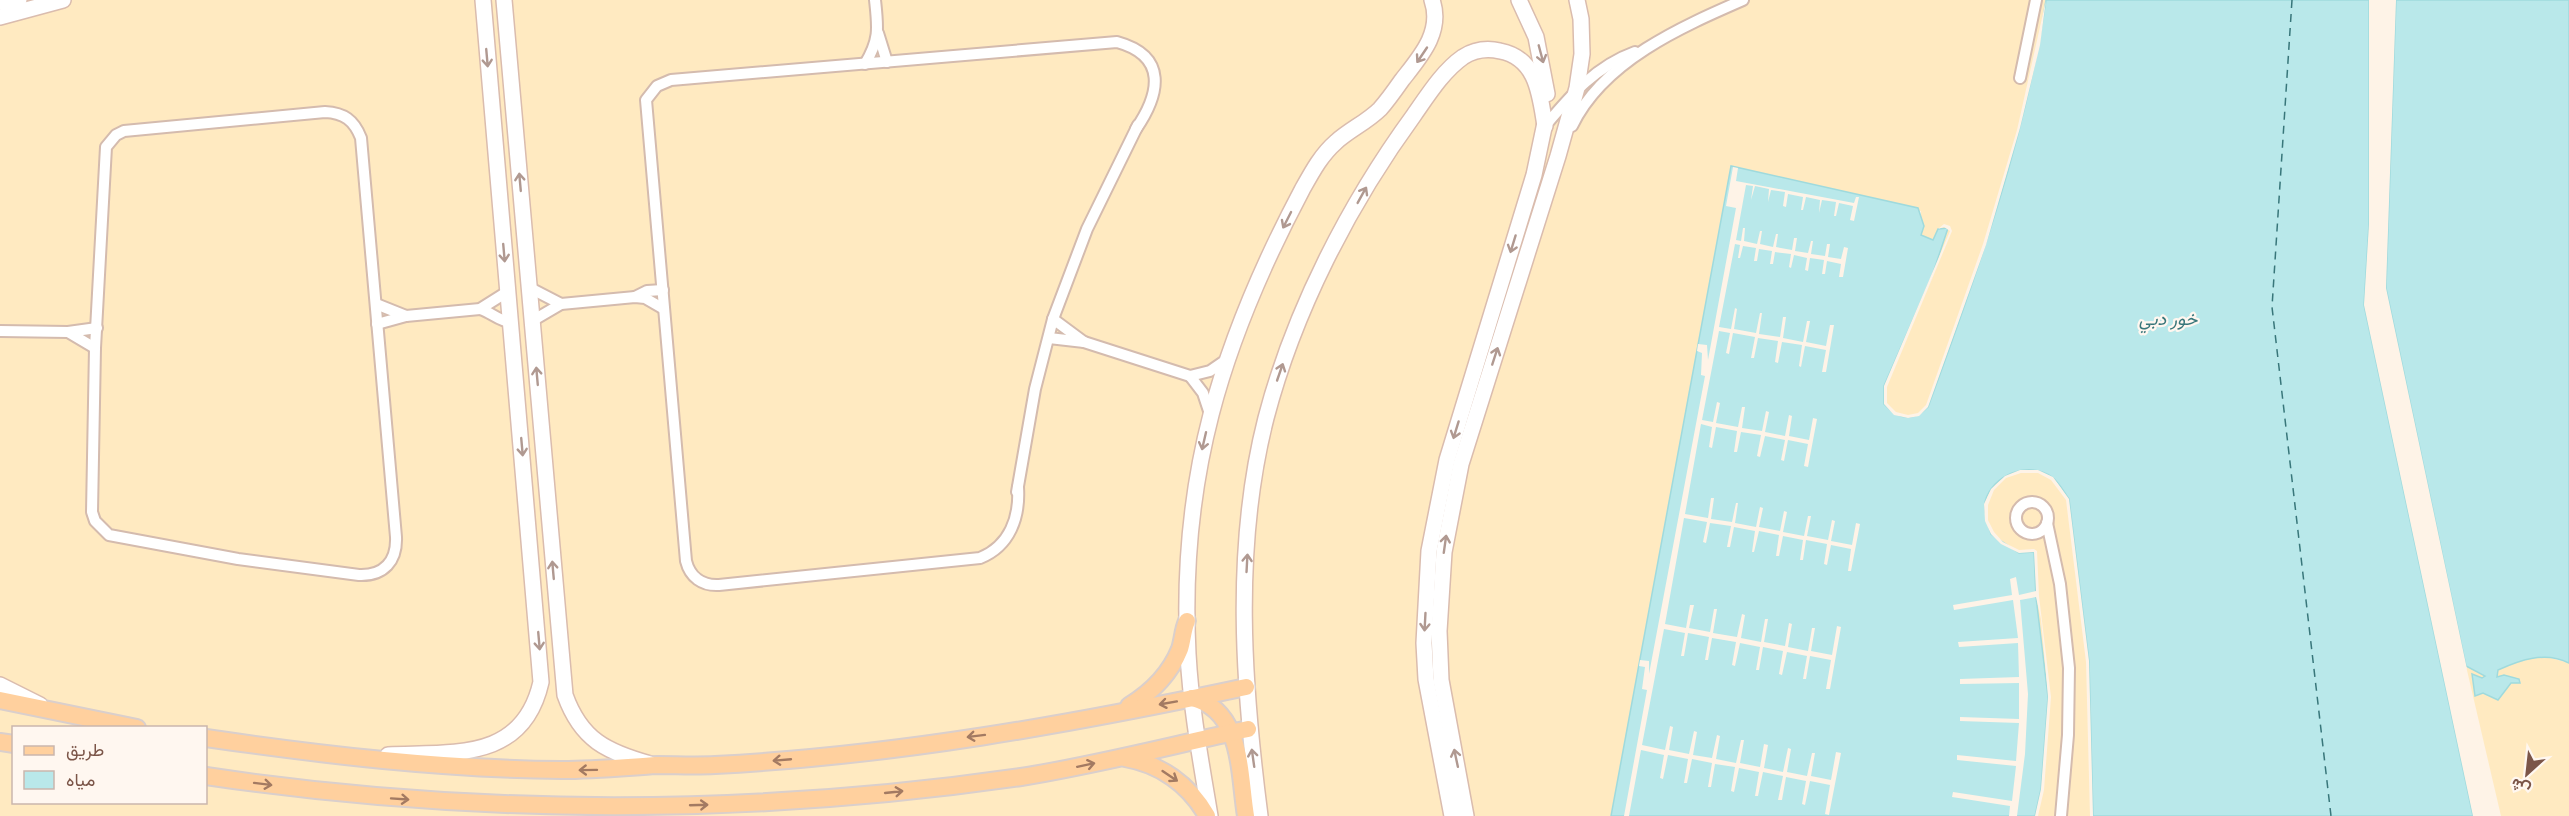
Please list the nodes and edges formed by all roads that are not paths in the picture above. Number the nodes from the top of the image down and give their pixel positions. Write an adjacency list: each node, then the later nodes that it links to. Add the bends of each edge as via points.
1 (19, 0): 12 (main road)
2 (63, 0): 15 (main road)
3 (473, 0): 16 (main road)
4 (483, 0): 16 (main road)
5 (875, 0): 17 (street)
6 (1432, 0): 44 (main road, one-way to 44, via 1433,30 1425,53 1379,109 1336,141 1318,162 1261,273)
7 (1519, 0): 23 (main road, one-way to 23, via 1536,37 1547,81)
8 (1577, 0): 22 (main road, via 1582,54)
9 (1743, 0): 18 (street)
10 (2029, 0): 14 (street)
11 (2036, 0): 14 (street)
12 (0, 2)
13 (507, 5): 25 (main road, one-way to 13)
14 (2033, 15): 21 (street)
15 (0, 17)
16 (484, 18): 27 (main road, one-way to 27)
17 (878, 33): 19 (street); 20 (street)
18 (1658, 43): 22 (street, via 1605,67); 24 (street, via 1597,87 1578,114)
19 (887, 62): 20 (street); 34 (street, via 1117,42 1135,49 1148,62 1155,81 1149,109 1087,229)
20 (865, 64): 26 (street, via 683,81 655,97 649,127)
21 (2020, 78)
22 (1577, 88): 23 (street); 24 (main road)
23 (1545, 126): 52 (main road, one-way to 23, via 1250,508 1266,418 1296,331 1361,197 1400,133 1445,74 1478,50 1506,52 1529,68 1540,93); 68 (main road, one-way to 68, via 1534,175 1447,460 1429,551 1426,679)
24 (1558, 156): 69 (main road, one-way to 24, via 1441,680 1438,631 1445,542 1461,464)
25 (530, 288): 30 (street); 35 (main road)
26 (663, 290): 28 (street); 32 (street)
27 (507, 292): 31 (street); 36 (main road)
28 (635, 297): 30 (street); 32 (street)
29 (376, 304): 33 (street); 37 (street); 38 (street, via 361,138 345,116 326,112 132,129 110,141 103,162)
30 (561, 304): 35 (street)
31 (480, 309): 33 (street); 36 (street)
32 (664, 309): 41 (street, via 686,561 694,577 708,585 962,560 988,548 1002,535 1011,518 1035,389)
33 (406, 316): 37 (street)
34 (1053, 319): 41 (street); 42 (street)
35 (532, 321): 63 (main road, one-way to 35, via 624,757 598,744 578,722 565,695)
36 (511, 322): 61 (main road, one-way to 61, via 541,666 537,698 521,725 494,745 461,752)
37 (377, 324): 43 (street, via 396,545 386,568 368,575 198,552 118,538 101,529 92,512)
38 (97, 328): 40 (street); 43 (street)
39 (0, 331): 40 (street)
40 (68, 332): 43 (street)
41 (1049, 338): 42 (street)
42 (1084, 342): 45 (street)
43 (95, 348)
44 (1226, 360): 45 (street, via 1210,371); 46 (main road)
45 (1191, 376): 46 (street, via 1203,393)
46 (1210, 414): 50 (main road, one-way to 50, via 1192,506)
47 (2047, 523): 48 (street); 48 (street, via 2047,513 2041,505 2022,505 2017,514 2018,524); 49 (street)
48 (2032, 533): 49 (street)
49 (2050, 549): 70 (street, via 2060,584 2069,668)
50 (1187, 621): 53 (main road); 55 (main road, via 1168,671 1143,698)
51 (0, 685): 56 (main road)
52 (1246, 687): 53 (main road); 58 (main road)
53 (1192, 698): 55 (main road, one-way to 55); 58 (main road, via 1219,711); 60 (main road)
54 (0, 700): 56 (main road)
55 (1119, 711): 63 (main road, one-way to 63, via 987,735 823,756 712,766)
56 (56, 713): 57 (main road)
57 (126, 726)
58 (1240, 731): 60 (main road); 66 (main road); 67 (main road, one-way to 58)
59 (207, 738): 61 (main road)
60 (1198, 740): 62 (main road); 65 (main road)
61 (360, 756): 63 (main road, one-way to 61, via 609,770 515,769)
62 (1118, 757): 64 (main road, one-way to 62, via 399,799 629,807 886,793 1022,777); 65 (main road, one-way to 65, via 1148,764 1175,779)
63 (656, 765)
64 (207, 776)
65 (1208, 816)
66 (1246, 816)
67 (1260, 816)
68 (1452, 816)
69 (1466, 816)
70 (2061, 816)

